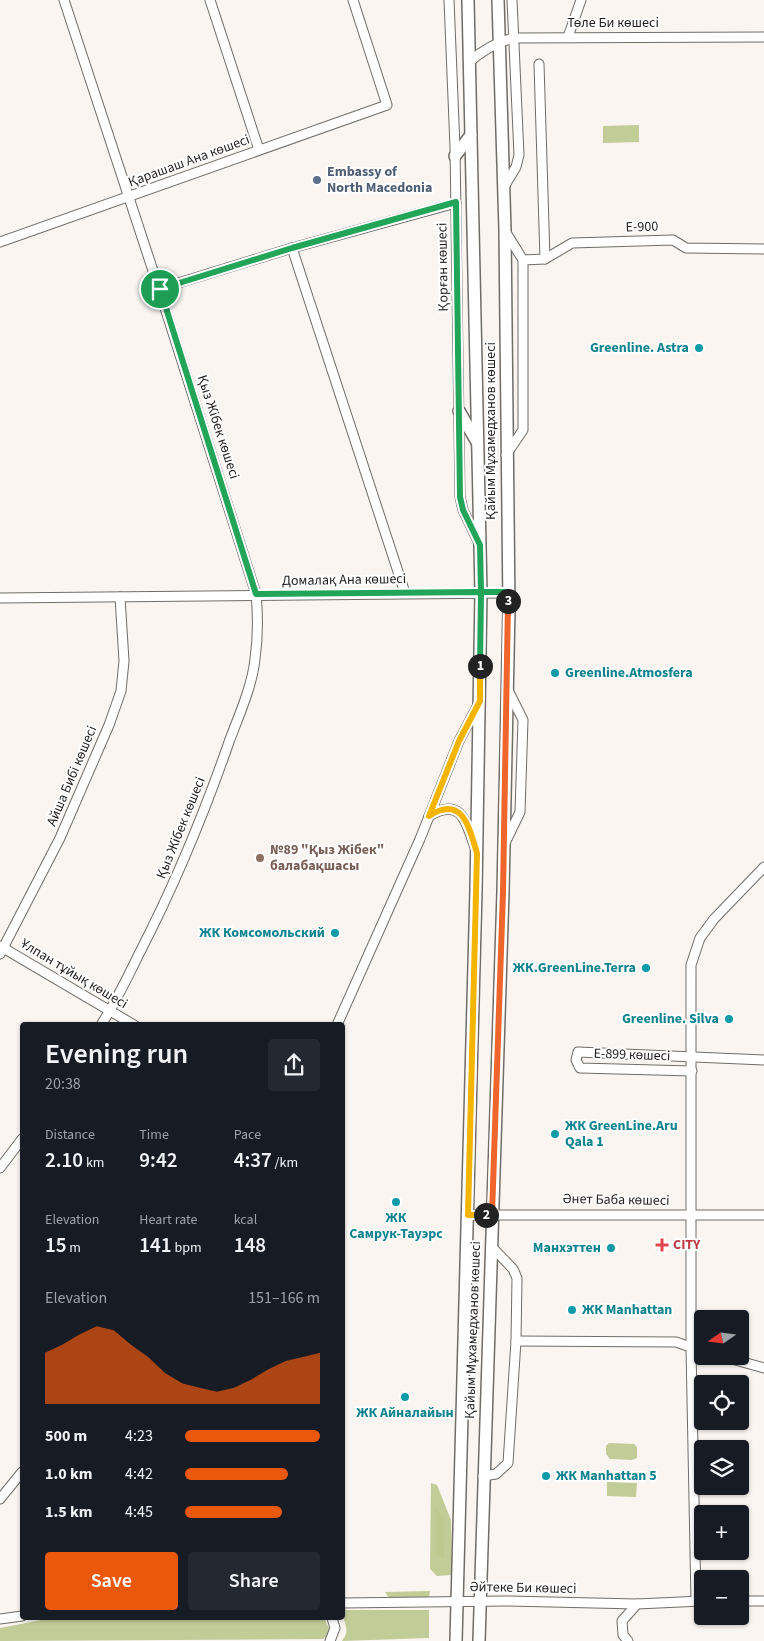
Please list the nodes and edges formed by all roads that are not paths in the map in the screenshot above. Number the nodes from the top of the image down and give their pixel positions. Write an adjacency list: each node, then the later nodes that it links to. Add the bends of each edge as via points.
1 (64, 0): 19 (street, Қыз Жібек көшесі)
2 (210, 0): 16 (street)
3 (353, 0): 16 (street, Қарашаш Ана көшесі, via 387,105)
4 (450, 0): 17 (street)
5 (468, 0): 13 (main road, Қайым Мұхамедханов көшесі)
6 (498, 0): 12 (main road, Қайым Мұхамедханов көшесі)
7 (512, 0): 11 (street)
8 (581, 0): 9 (street)
9 (568, 37): 10 (street, Төле Би көшесі); 11 (street, Төле Би көшесі)
10 (764, 37)
11 (514, 38): 12 (street, Төле Би көшесі); 18 (street, via 519,155 516,168)
12 (499, 42): 13 (street, Төле Би көшесі); 18 (main road, Қайым Мұхамедханов көшесі)
13 (469, 62): 15 (main road, Қайым Мұхамедханов көшесі)
14 (539, 64): 25 (street)
15 (471, 135): 17 (main road); 29 (main road, Қайым Мұхамедханов көшесі)
16 (259, 150): 19 (street, Қарашаш Ана көшесі)
17 (455, 156): 20 (street)
18 (504, 187): 21 (main road, Қайым Мұхамедханов көшесі)
19 (129, 198): 22 (street, Қарашаш Ана көшесі); 27 (street, Қыз Жібек көшесі)
20 (456, 202): 23 (street, Қорған көшесі); 28 (street, Қорған көшесі)
21 (505, 230): 26 (street); 30 (main road, Қайым Мұхамедханов көшесі)
22 (0, 242)
23 (292, 248): 27 (street, Қорған көшесі); 34 (street)
24 (764, 249): 25 (street, E-900, via 686,248 673,240 572,243)
25 (544, 259): 26 (street, E-900)
26 (523, 260): 30 (street, via 523,430)
27 (160, 289): 35 (street, Қыз Жібек көшесі)
28 (459, 411): 29 (main road); 31 (street, Қорған көшесі, via 460,497)
29 (478, 443): 31 (main road, Қайым Мұхамедханов көшесі)
30 (506, 455): 33 (main road, Қайым Мұхамедханов көшесі)
31 (480, 545): 32 (main road, Қайым Мұхамедханов көшесі)
32 (481, 592): 33 (street, Домалақ Ана көшесі); 34 (street, Домалақ Ана көшесі); 39 (main road, Қайым Мұхамедханов көшесі)
33 (508, 592): 38 (main road, Қайым Мұхамедханов көшесі)
34 (405, 593): 35 (street, Домалақ Ана көшесі)
35 (256, 594): 36 (street, Домалақ Ана көшесі); 45 (street, Қыз Жібек көшесі, via 255,659 219,773 182,866)
36 (120, 596): 37 (street, Домалақ Ана көшесі); 44 (street, Айша Бибі көшесі, via 124,660 121,691 60,838)
37 (0, 598)
38 (506, 686): 41 (main road, Қайым Мұхамедханов көшесі); 41 (street, via 523,720 520,812)
39 (480, 701): 40 (street, via 459,741); 42 (main road, Қайым Мұхамедханов көшесі)
40 (429, 816): 42 (street, via 440,809 454,810 466,818); 48 (street)
41 (504, 846): 55 (main road, Қайым Мұхамедханов көшесі)
42 (477, 853): 54 (main road, Қайым Мұхамедханов көшесі)
43 (764, 867): 49 (street, Е-899 көшесі, via 700,938 691,965)
44 (1, 949): 45 (street, Ұлпан тұйық көшесі)
45 (110, 1011): 46 (street, Қыз Жібек көшесі); 47 (street, Ұлпан тұйық көшесі)
46 (102, 1022)
47 (129, 1022)
48 (338, 1022)
49 (691, 1057): 50 (street, Е-899 көшесі); 51 (street, Е-899 көшесі); 51 (street, Е-899 көшесі, via 578,1052 576,1060 580,1068)
50 (764, 1060)
51 (692, 1071): 56 (street, Е-899 көшесі)
52 (20, 1142): 53 (street)
53 (0, 1168)
54 (468, 1215): 55 (street, Әнет Баба көшесі); 68 (main road, Қайым Мұхамедханов көшесі)
55 (492, 1215): 56 (street, Әнет Баба көшесі); 58 (main road, Қайым Мұхамедханов көшесі)
56 (691, 1215): 57 (street, Әнет Баба көшесі); 60 (street, Е-899 көшесі)
57 (764, 1215)
58 (491, 1246): 59 (street, via 513,1268 517,1278); 65 (main road, Қайым Мұхамедханов көшесі)
59 (516, 1341): 60 (street, via 676,1342); 65 (street, via 508,1463 496,1474)
60 (691, 1348): 61 (street); 67 (street, Е-899 көшесі)
61 (694, 1349)
62 (749, 1364): 63 (street)
63 (764, 1368)
64 (20, 1474): 66 (street)
65 (483, 1476): 69 (main road, Қайым Мұхамедханов көшесі)
66 (0, 1499)
67 (698, 1570)
68 (458, 1601): 69 (street, Әйтеке Би көшесі); 73 (street, Әйтеке Би көшесі); 79 (main road, Қайым Мұхамедханов көшесі)
69 (480, 1601): 74 (street, Әйтеке Би көшесі); 80 (main road, Қайым Мұхамедханов көшесі)
70 (694, 1601): 74 (street, Әйтеке Би көшесі)
71 (749, 1601): 72 (street)
72 (764, 1601)
73 (345, 1603)
74 (637, 1604): 81 (street, via 622,1620 623,1635)
75 (20, 1616): 76 (street)
76 (0, 1619)
77 (333, 1620): 78 (street, via 335,1628)
78 (330, 1641)
79 (456, 1641)
80 (479, 1641)
81 (628, 1641)

